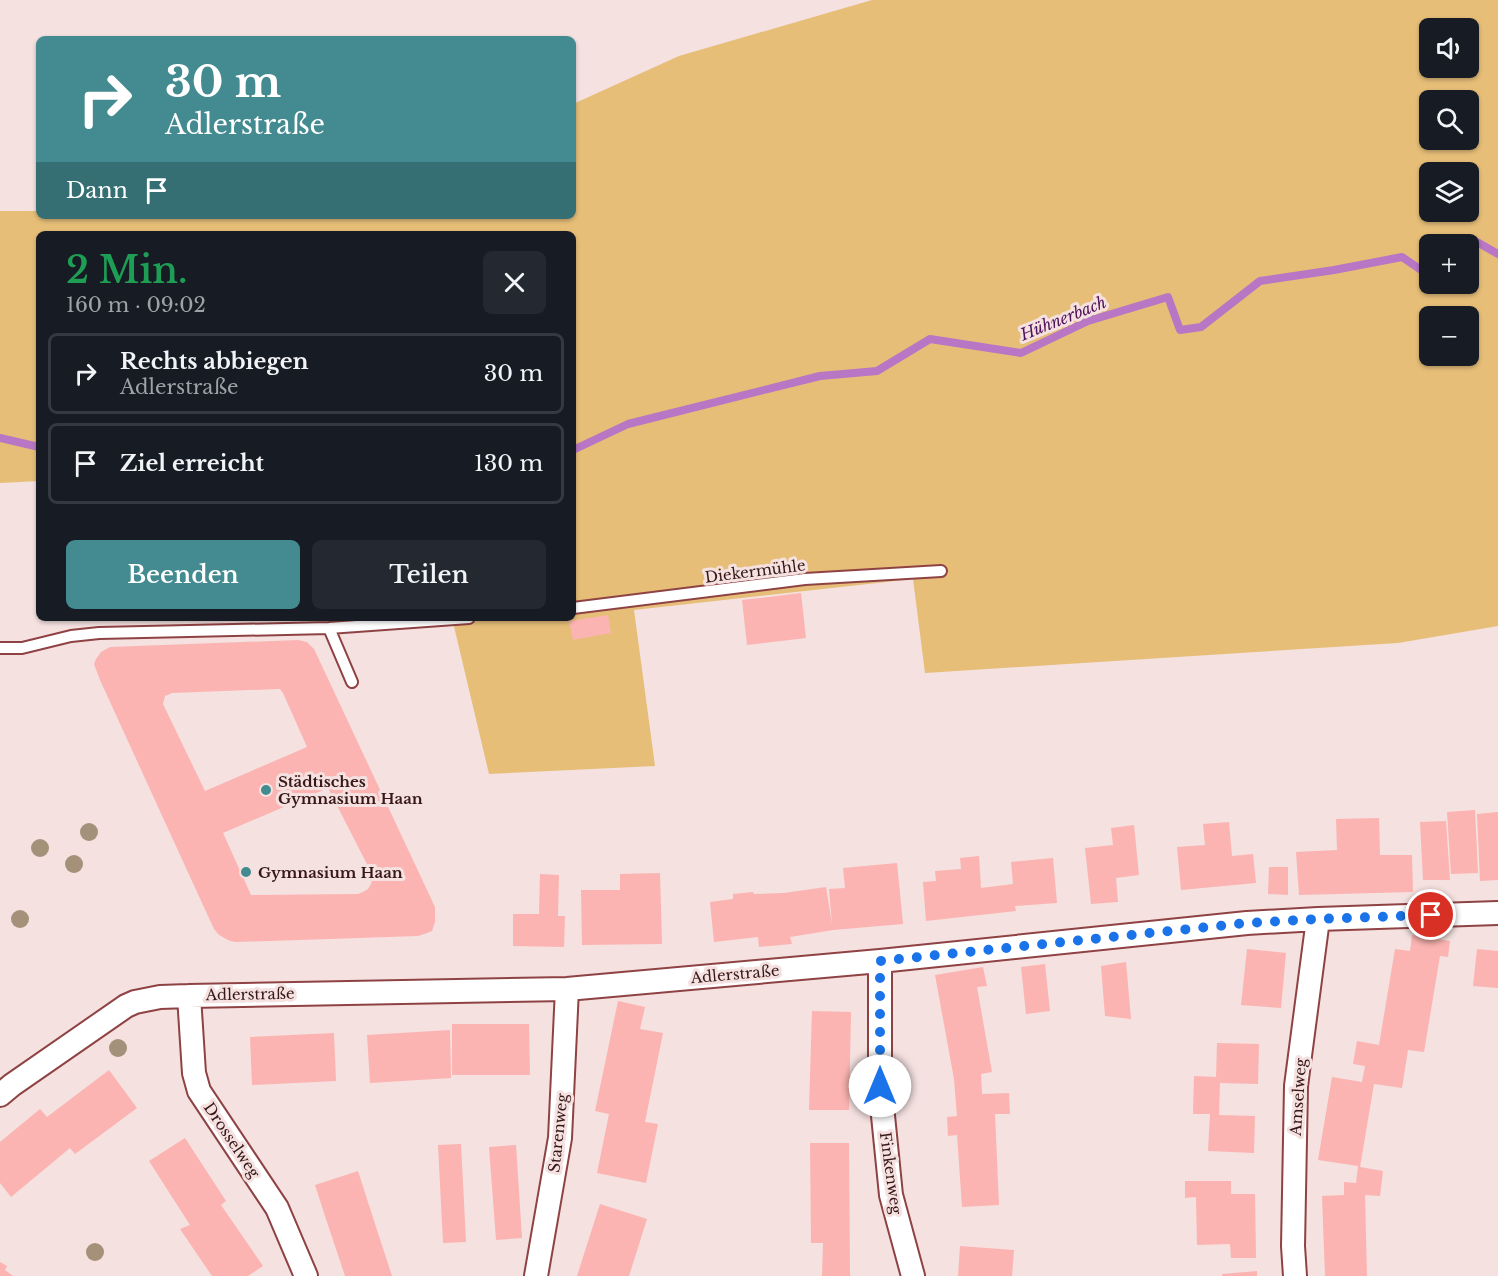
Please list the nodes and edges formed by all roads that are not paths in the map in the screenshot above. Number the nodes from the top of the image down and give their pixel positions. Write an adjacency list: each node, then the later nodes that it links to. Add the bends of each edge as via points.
1 (940, 571): 2 (lane, Diekermühle, via 805,579)
2 (576, 608)
3 (427, 621): 4 (lane)
4 (329, 628): 5 (lane, via 99,633 22,648); 6 (lane)
5 (0, 648)
6 (352, 682)
7 (1498, 913): 8 (street, Adlerstraße)
8 (1318, 919): 9 (street, Adlerstraße); 16 (street, Amselweg, via 1296,1086)
9 (880, 961): 10 (street, Adlerstraße); 15 (street, Finkenweg, via 880,1086 891,1195)
10 (567, 989): 11 (street, Adlerstraße); 14 (street, Starenweg, via 560,1137)
11 (189, 996): 12 (street, Adlerstraße, via 126,1006); 13 (street, Drosselweg, via 194,1073 199,1091 277,1208)
12 (0, 1095)
13 (306, 1276)
14 (536, 1276)
15 (913, 1276)
16 (1295, 1276)

